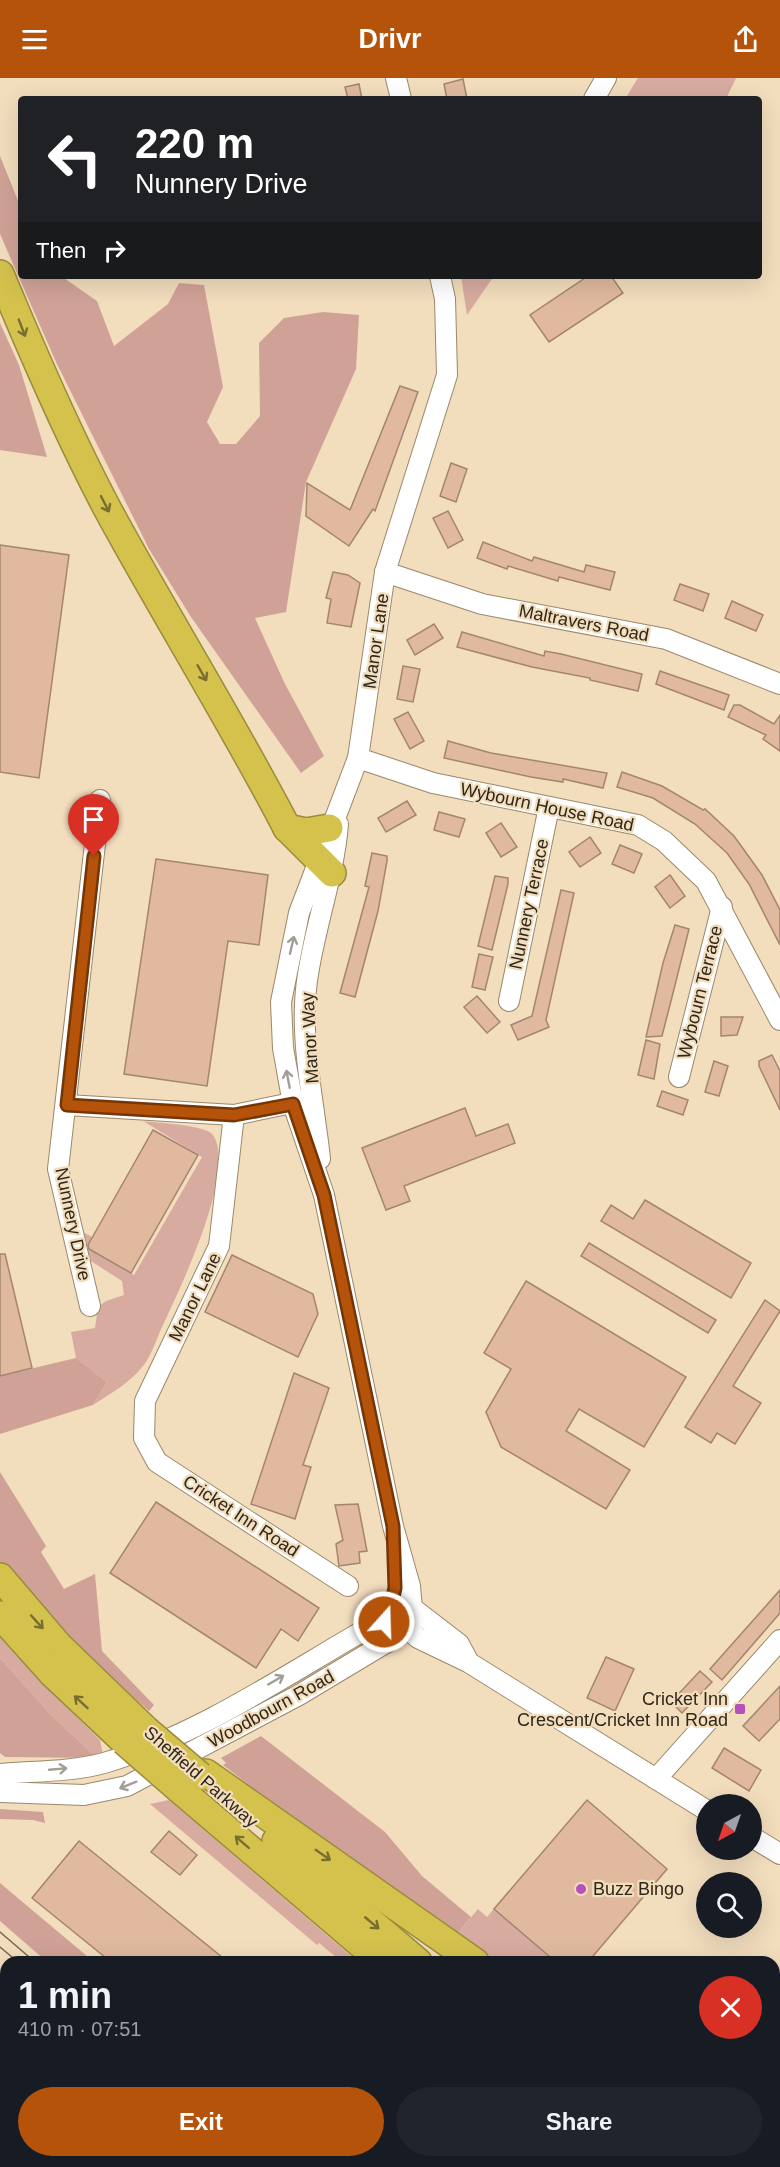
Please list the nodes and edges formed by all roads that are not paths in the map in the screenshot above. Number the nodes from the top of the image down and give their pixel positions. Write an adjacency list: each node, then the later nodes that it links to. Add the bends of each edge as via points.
1 (396, 78): 3 (street)
2 (606, 78): 4 (street)
3 (400, 96)
4 (596, 96)
5 (0, 274): 13 (highway, one-way to 13, via 54,403 109,511)
6 (441, 279): 7 (street, Manor Lane, via 447,375)
7 (385, 572): 8 (street, Maltravers Road, via 482,604 666,639); 9 (street, Manor Lane)
8 (780, 684)
9 (358, 758): 11 (street, Wybourn House Road, via 433,783); 12 (street, Manor Lane)
10 (100, 800): 22 (street, Nunnery Drive)
11 (549, 807): 15 (street, Wybourn House Road, via 638,825 685,859 706,881); 16 (street, Nunnery Terrace)
12 (334, 820): 13 (highway, via 306,832); 14 (street, Manor Lane)
13 (287, 828): 14 (highway)
14 (325, 866): 17 (street, Manor Lane, one-way to 14, via 299,913); 20 (street, Manor Way, via 307,982 307,1053)
15 (722, 907): 18 (street, Wybourn House Road); 19 (street, Wybourn Terrace)
16 (509, 1001)
17 (281, 1002): 21 (street, Manor Way, one-way to 17, via 283,1048)
18 (780, 1020)
19 (679, 1077)
20 (314, 1098): 21 (street); 24 (street, Manor Way)
21 (293, 1104): 23 (street); 24 (street, Manor Way)
22 (67, 1105): 23 (street); 25 (street, Nunnery Drive, via 58,1169)
23 (234, 1115): 26 (street, Manor Lane, via 219,1246 145,1401)
24 (324, 1195): 27 (street, Manor Way)
25 (90, 1306)
26 (144, 1438): 29 (street, Cricket Inn Road, via 157,1462)
27 (393, 1526): 30 (street, Manor Way, via 395,1588); 31 (street, Manor Way)
28 (0, 1577): 38 (highway, Sheffield Parkway, one-way to 38)
29 (348, 1586)
30 (388, 1610): 31 (street, via 402,1603); 33 (street, via 386,1627); 36 (street, Woodbourn Road, one-way to 30, via 368,1628)
31 (413, 1610): 33 (street, Manor Way, via 415,1623); 35 (street, via 459,1644)
32 (0, 1615): 38 (highway, Sheffield Parkway, one-way to 32, via 52,1673)
33 (405, 1633): 35 (street); 37 (street, Woodbourn Road)
34 (780, 1640): 41 (street)
35 (468, 1662): 41 (street)
36 (245, 1698): 37 (street); 39 (street, Woodbourn Road, one-way to 36, via 80,1768 105,1762 191,1728)
37 (258, 1718): 42 (street, Woodbourn Road, one-way to 42, via 152,1774 111,1791 78,1796)
38 (145, 1739): 40 (highway, Sheffield Parkway, bridge); 40 (highway, Sheffield Parkway, bridge)
39 (0, 1774)
40 (195, 1779): 46 (highway, Sheffield Parkway, one-way to 40); 47 (highway, Sheffield Parkway, one-way to 47); 48 (highway, one-way to 48)
41 (656, 1779): 43 (street)
42 (0, 1792)
43 (696, 1804)
44 (762, 1843): 45 (street)
45 (780, 1854)
46 (376, 1956)
47 (411, 1956)
48 (466, 1956)

